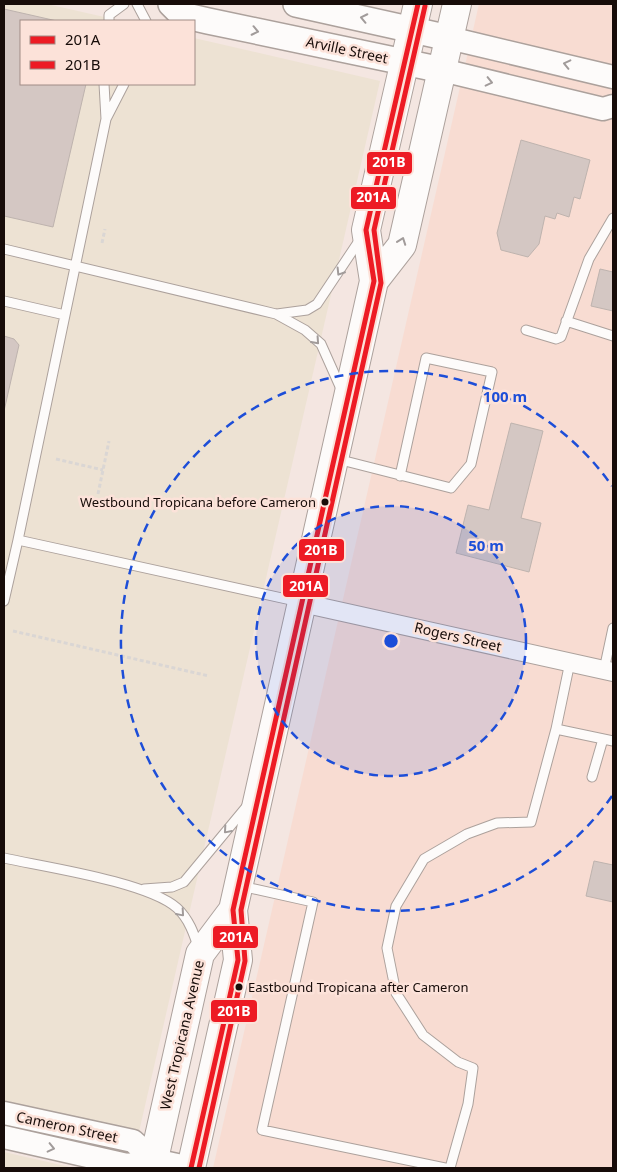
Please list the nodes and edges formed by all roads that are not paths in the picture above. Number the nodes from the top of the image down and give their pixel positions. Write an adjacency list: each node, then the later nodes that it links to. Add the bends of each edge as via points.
1 (124, 4): 7 (lane, via 110,15)
2 (137, 4): 8 (lane)
3 (171, 4): 10 (main road, Arville Street, one-way to 10, via 182,14 199,19)
4 (296, 4): 6 (main road, one-way to 4)
5 (457, 4): 9 (main road, West Tropicana Avenue)
6 (415, 16): 9 (main road); 10 (main road, West Tropicana Avenue)
7 (109, 20)
8 (145, 20)
9 (449, 38): 11 (main road, West Tropicana Avenue); 12 (street, one-way to 9)
10 (404, 62): 11 (main road, Arville Street); 18 (main road, West Tropicana Avenue)
11 (442, 70): 15 (street, Arville Street, one-way to 15, via 603,109); 21 (main road, West Tropicana Avenue, one-way to 11, via 402,246)
12 (613, 76)
13 (104, 85): 16 (lane)
14 (124, 85): 16 (lane)
15 (613, 106)
16 (106, 120): 20 (lane)
17 (613, 218): 25 (lane, via 589,259)
18 (366, 230): 21 (main road, West Tropicana Avenue); 23 (lane, one-way to 23, via 317,304 307,310)
19 (4, 249): 20 (lane)
20 (76, 265): 23 (lane); 24 (lane)
21 (374, 281): 28 (main road, West Tropicana Avenue)
22 (4, 301): 24 (lane)
23 (276, 314): 28 (lane, one-way to 28, via 305,330 321,344)
24 (65, 315): 31 (lane)
25 (566, 321): 26 (lane, via 561,337 556,339); 27 (lane)
26 (526, 330)
27 (613, 336)
28 (347, 402): 29 (main road, West Tropicana Avenue)
29 (334, 459): 30 (lane); 33 (main road, West Tropicana Avenue)
30 (400, 476): 30 (lane, via 451,488 471,464 492,372 426,358)
31 (18, 540): 32 (lane); 33 (lane)
32 (4, 601)
33 (302, 603): 35 (street, Rogers Street); 41 (main road, West Tropicana Avenue)
34 (613, 628): 36 (lane)
35 (570, 662): 36 (street, Rogers Street); 37 (lane)
36 (608, 671)
37 (556, 729): 38 (lane); 51 (lane, via 531,822 497,822 467,834 424,859 396,906 387,948 396,993 423,1035 458,1062 473,1068 468,1104)
38 (603, 739): 39 (lane); 40 (lane)
39 (613, 741)
40 (592, 777)
41 (259, 793): 43 (lane, one-way to 43, via 184,882 172,887); 44 (main road, West Tropicana Avenue)
42 (4, 858): 43 (lane)
43 (143, 889): 45 (lane, one-way to 45, via 182,913 192,927)
44 (236, 898): 45 (main road, West Tropicana Avenue); 49 (main road, West Tropicana Avenue, via 238,960); 50 (lane, via 313,902 262,1130)
45 (200, 954): 48 (main road, West Tropicana Avenue)
46 (4, 1113): 48 (street, Cameron Street, via 132,1141)
47 (4, 1137): 48 (street, Cameron Street, one-way to 48, via 127,1165)
48 (153, 1164): 49 (street, Cameron Street)
49 (191, 1168)
50 (445, 1168)
51 (450, 1168)

